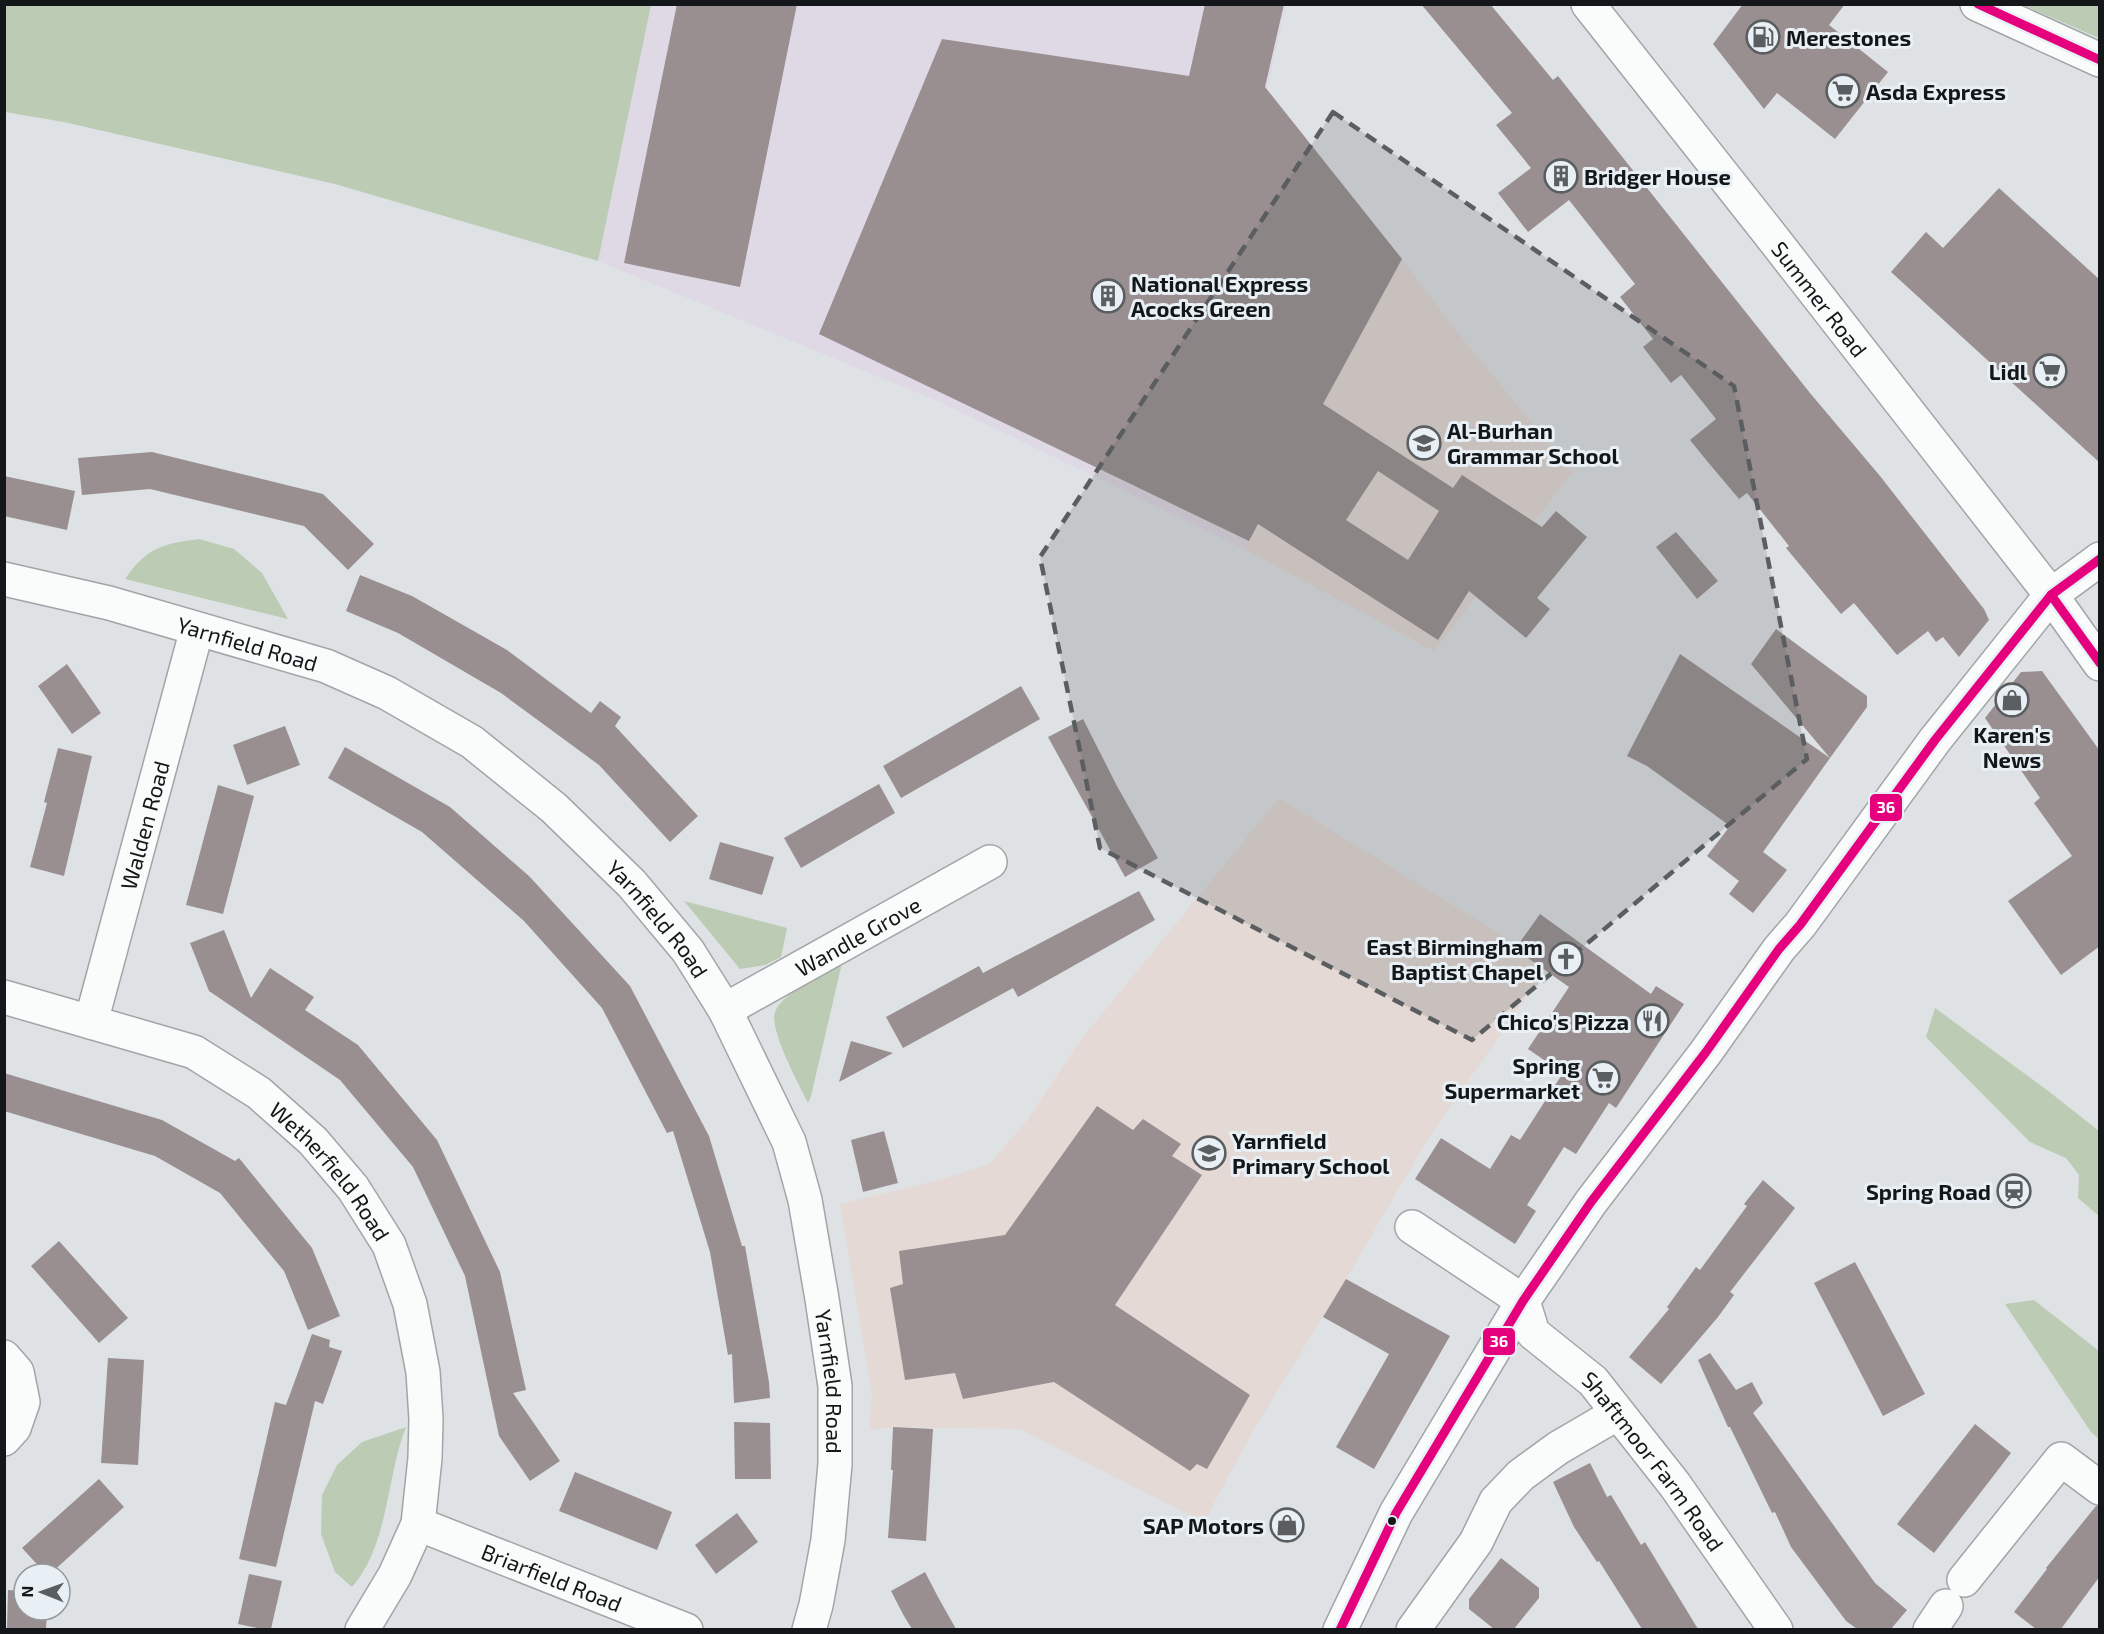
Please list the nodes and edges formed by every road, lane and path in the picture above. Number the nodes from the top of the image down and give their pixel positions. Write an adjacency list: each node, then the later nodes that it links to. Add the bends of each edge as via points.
1 (1588, 4): 6 (street, Summer Road)
2 (1977, 4): 3 (street)
3 (2100, 60)
4 (2100, 559): 6 (street)
5 (4, 579): 7 (street, Yarnfield Road, via 109,603)
6 (2051, 595): 8 (street, Summer Road); 14 (street, via 1935,741 1779,949 1591,1202)
7 (196, 629): 11 (street, Yarnfield Road, via 326,666 387,693 472,742 554,808 632,884 688,951); 12 (street, Walden Road)
8 (2100, 664)
9 (990, 862): 11 (street, Wandle Grove)
10 (4, 997): 12 (street, Wetherfield Road)
11 (725, 1010): 23 (street, Yarnfield Road, via 789,1142 805,1200 836,1386 835,1464 828,1540)
12 (91, 1022): 19 (street, Wetherfield Road, via 194,1052 259,1093 313,1141 353,1188 389,1245 412,1316 423,1372 425,1458)
13 (1412, 1227): 14 (street)
14 (1523, 1301): 16 (street, Shaftmoor Farm Road, via 1533,1333 1593,1381); 24 (street, via 1396,1514)
15 (4, 1357): 17 (street, via 17,1372 23,1402 14,1428)
16 (1618, 1413): 25 (street, via 1558,1448 1521,1475 1496,1501 1476,1542); 26 (street, Shaftmoor Farm Road, via 1675,1485)
17 (4, 1439)
18 (2100, 1488): 20 (street, via 2061,1459)
19 (418, 1524): 21 (street, Wetherfield Road, via 395,1575); 22 (street, Briarfield Road)
20 (1947, 1605)
21 (362, 1629)
22 (686, 1629)
23 (809, 1629)
24 (1340, 1629)
25 (1413, 1629)
26 (1776, 1629)

